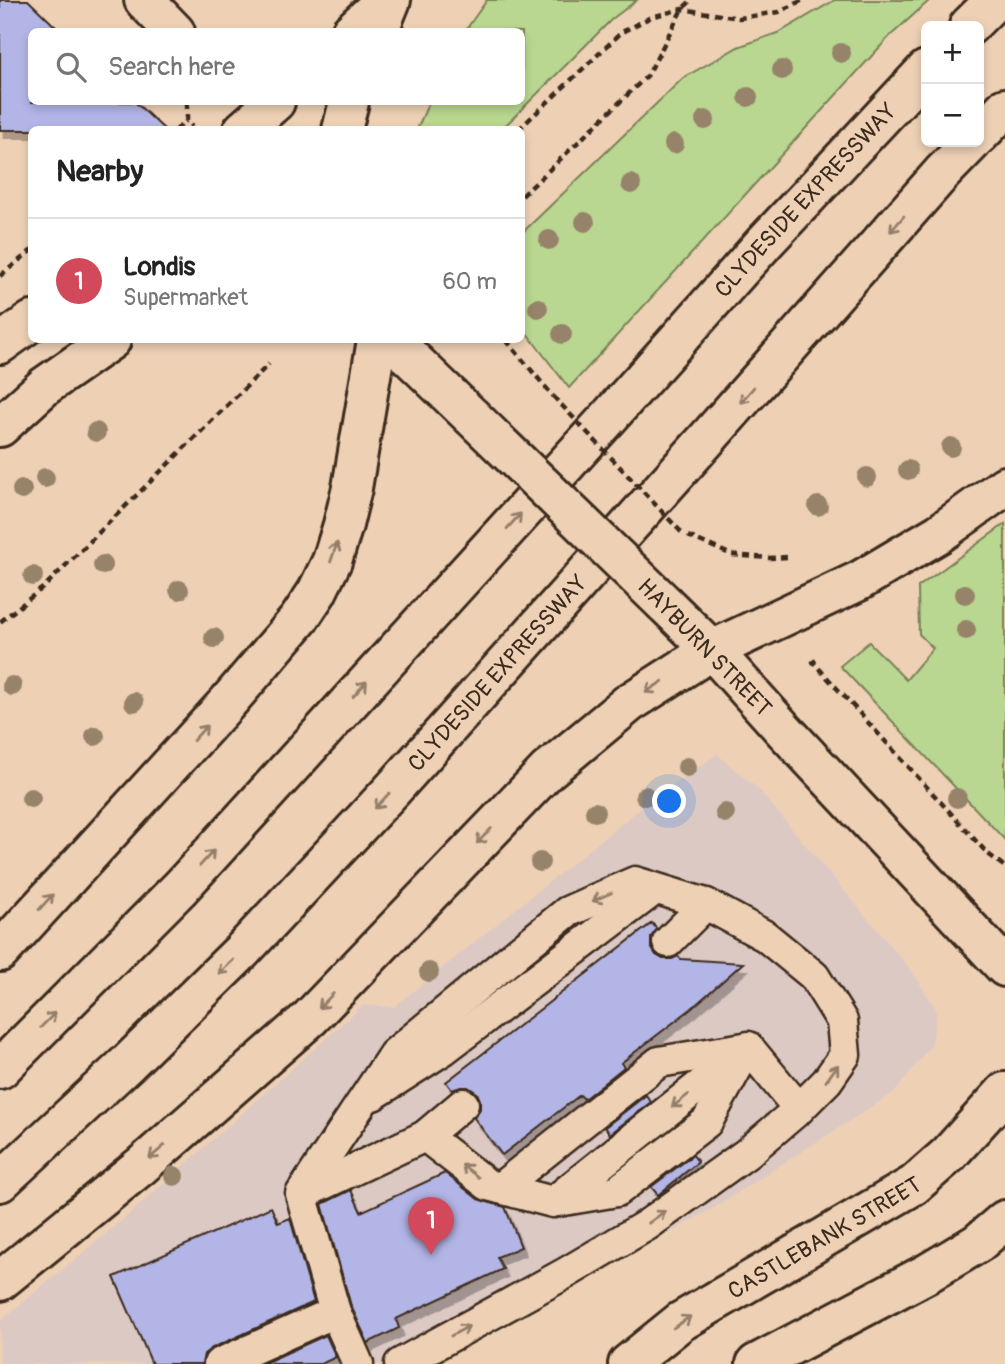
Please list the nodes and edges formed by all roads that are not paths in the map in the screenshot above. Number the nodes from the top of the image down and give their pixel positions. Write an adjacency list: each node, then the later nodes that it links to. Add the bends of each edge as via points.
1 (144, 0): 6 (main road)
2 (385, 0): 7 (main road)
3 (391, 0): 8 (main road)
4 (995, 0): 5 (main road)
5 (974, 21)
6 (171, 28)
7 (355, 28)
8 (380, 28)
9 (921, 75): 30 (main road, CLYDESIDE EXPRESSWAY, one-way to 9, via 181,887)
10 (272, 105): 13 (main road)
11 (348, 105): 14 (main road)
12 (1005, 108): 15 (main road)
13 (248, 126)
14 (343, 126)
15 (984, 130)
16 (967, 147): 35 (main road, CLYDESIDE EXPRESSWAY, one-way to 35, via 298,891 137,1054)
17 (28, 324): 21 (main road)
18 (107, 343): 22 (main road, via 45,386)
19 (376, 343): 27 (main road, one-way to 19, via 228,702 317,592 344,525)
20 (395, 343): 24 (main road, HAYBURN STREET, bridge)
21 (0, 344)
22 (0, 427)
23 (1005, 486): 24 (main road, via 940,533 859,580)
24 (712, 650): 28 (main road, HAYBURN STREET); 39 (main road, one-way to 39, via 629,703 547,771 310,1018 141,1166)
25 (706, 904): 26 (lane); 33 (lane, one-way to 25, via 845,1055 842,1021 814,976 765,936); 37 (lane, one-way to 37, via 635,882 567,912 394,1054)
26 (668, 942)
27 (0, 952)
28 (1005, 967)
29 (748, 1047): 33 (lane); 36 (lane, via 659,1062); 36 (lane, one-way to 36, via 553,1202)
30 (0, 1069)
31 (1005, 1092): 44 (main road, CASTLEBANK STREET, one-way to 31, via 680,1322 914,1185)
32 (463, 1104): 34 (lane)
33 (799, 1109): 43 (lane, one-way to 33, via 647,1225 746,1154)
34 (425, 1136): 36 (lane, one-way to 34, via 488,1185); 37 (lane)
35 (0, 1182)
36 (500, 1188)
37 (301, 1194): 40 (lane)
38 (1005, 1220): 45 (main road, via 929,1273)
39 (0, 1281)
40 (335, 1311): 41 (lane); 42 (lane)
41 (219, 1364)
42 (358, 1364)
43 (400, 1364)
44 (628, 1364)
45 (756, 1364)

